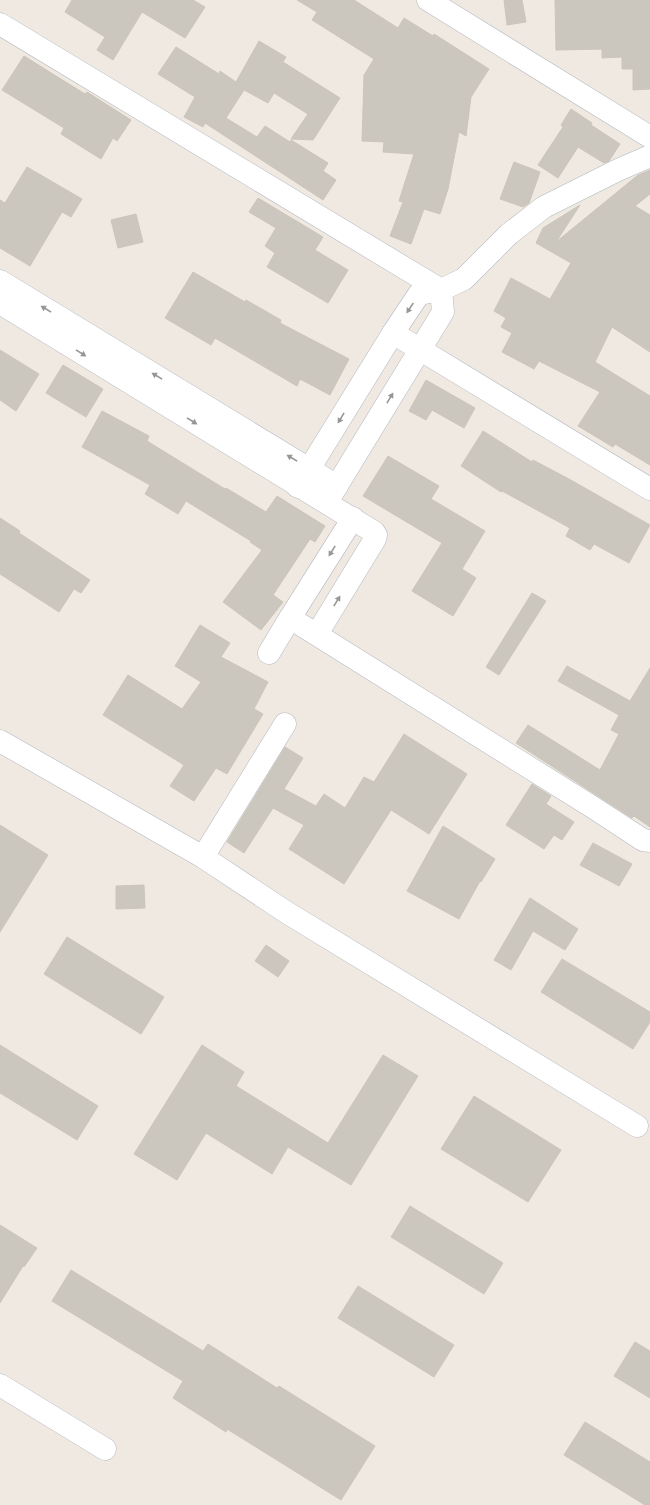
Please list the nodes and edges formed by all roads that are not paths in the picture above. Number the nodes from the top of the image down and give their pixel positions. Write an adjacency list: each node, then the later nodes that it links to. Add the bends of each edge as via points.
1 (428, 0): 3 (street)
2 (0, 24): 6 (street)
3 (650, 137)
4 (650, 156): 6 (street, via 544,207 509,234 464,279)
5 (0, 281): 10 (street, one-way to 5)
6 (442, 290): 8 (street, one-way to 8, via 419,294); 9 (street, via 443,312)
7 (0, 304): 10 (street, one-way to 10)
8 (393, 333): 9 (street); 11 (street, one-way to 11)
9 (419, 349): 12 (street); 13 (street, one-way to 9)
10 (123, 367): 11 (street)
11 (304, 478): 13 (street)
12 (650, 489)
13 (332, 494): 14 (street)
14 (353, 518): 15 (street, one-way to 15); 16 (street, one-way to 14, via 375,539 374,532)
15 (290, 618): 16 (street); 17 (street)
16 (317, 634): 20 (street, via 643,840)
17 (269, 652)
18 (285, 724): 21 (street)
19 (0, 741): 21 (street)
20 (650, 841)
21 (202, 857): 22 (street, via 286,912)
22 (637, 1126)
23 (0, 1385): 24 (street)
24 (104, 1449)

